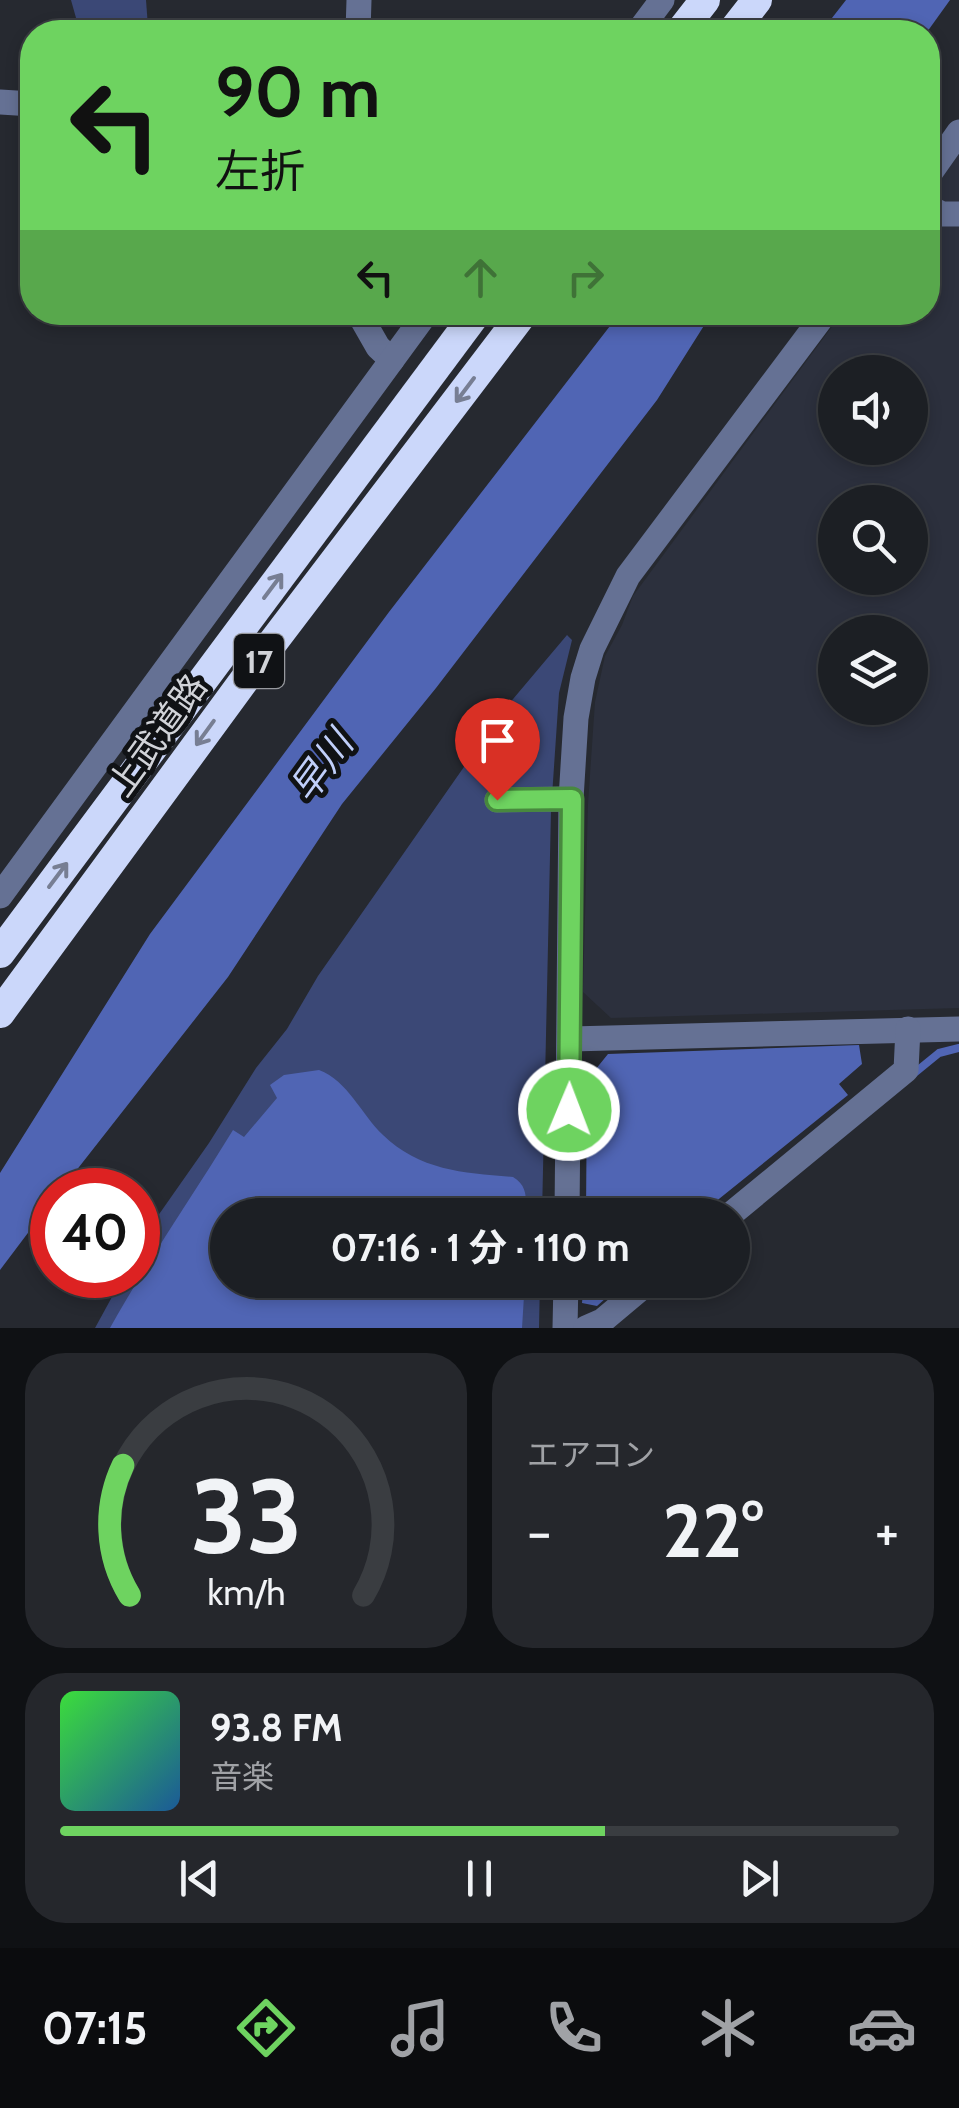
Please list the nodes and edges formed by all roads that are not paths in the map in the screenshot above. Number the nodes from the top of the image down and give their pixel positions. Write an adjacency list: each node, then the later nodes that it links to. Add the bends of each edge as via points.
1 (705, 0): 3 (highway)
2 (757, 0): 4 (highway)
3 (689, 20)
4 (741, 20)
5 (959, 132): 6 (street)
6 (940, 159)
7 (365, 325): 12 (street)
8 (418, 325): 12 (street)
9 (466, 325): 16 (highway, 上武道路 / 17, one-way to 9)
10 (514, 325): 17 (highway, 上武道路 / 17, one-way to 17)
11 (816, 325): 13 (street, via 628,576 604,618 582,678)
12 (392, 360): 15 (street)
13 (572, 799): 14 (street); 20 (street)
14 (497, 800)
15 (0, 896)
16 (0, 953)
17 (0, 1013)
18 (908, 1029): 19 (street); 20 (street); 22 (street, via 906,1070)
19 (959, 1029)
20 (570, 1040): 21 (street)
21 (567, 1198)
22 (750, 1199)
23 (566, 1298): 25 (street)
24 (630, 1298): 26 (street)
25 (565, 1328)
26 (586, 1328)

